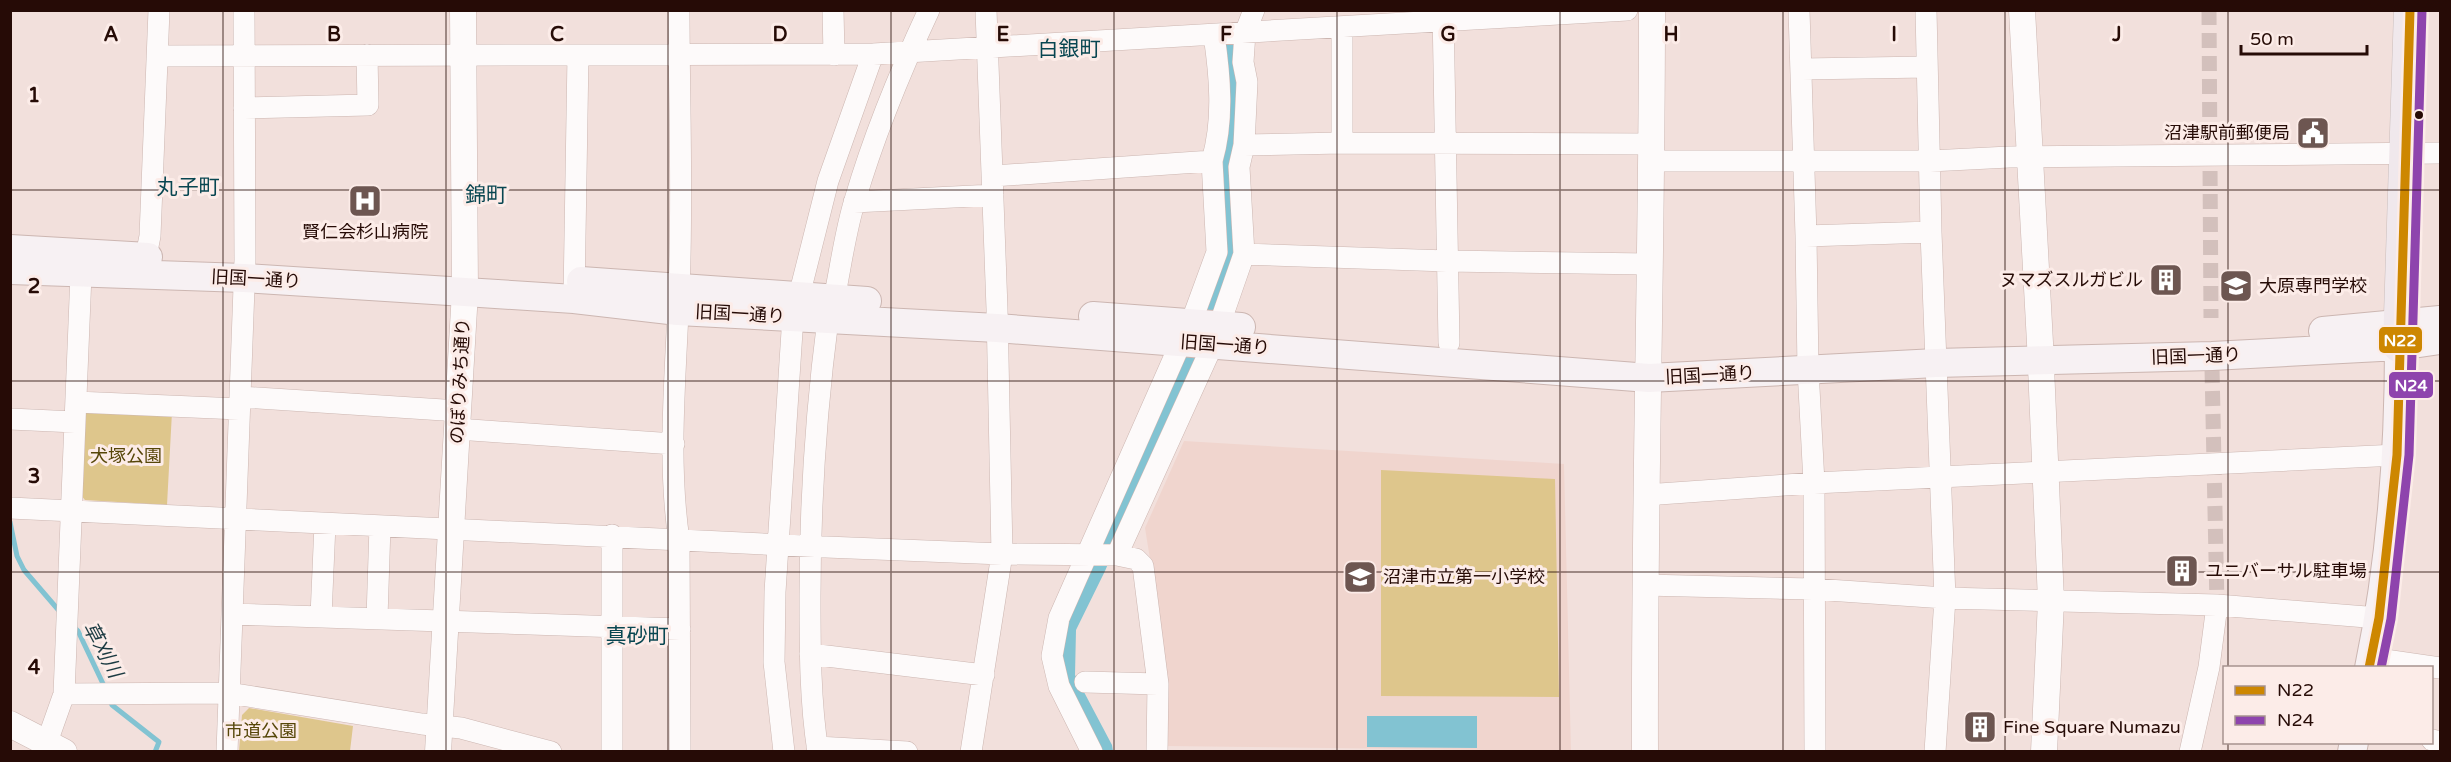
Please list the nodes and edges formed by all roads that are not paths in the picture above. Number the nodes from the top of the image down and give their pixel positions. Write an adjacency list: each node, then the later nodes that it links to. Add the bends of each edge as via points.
1 (159, 10): 27 (street)
2 (244, 10): 28 (street)
3 (463, 10): 21 (street, のぼりみち通り)
4 (679, 10): 23 (street)
5 (833, 10): 26 (street)
6 (929, 10): 20 (street)
7 (986, 10): 19 (street)
8 (1254, 10): 17 (street)
9 (1627, 10): 15 (street)
10 (1652, 10): 35 (street)
11 (1799, 10): 30 (street)
12 (1926, 10): 29 (street)
13 (2022, 10): 38 (street)
14 (2410, 10): 37 (main road)
15 (1443, 16): 16 (street); 33 (street)
16 (1342, 27): 17 (street); 32 (street)
17 (1245, 33): 18 (street); 34 (street)
18 (1214, 35): 19 (street); 40 (street, via 1221,84)
19 (988, 49): 20 (street); 42 (street)
20 (909, 53): 24 (street); 43 (street)
21 (464, 54): 22 (street); 25 (street); 54 (street, のぼりみち通り)
22 (578, 54): 23 (street); 55 (street)
23 (679, 54): 26 (street); 56 (street)
24 (873, 54): 26 (street); 57 (street, via 828,181)
25 (367, 55): 28 (street); 31 (street, via 368,105)
26 (834, 55)
27 (158, 56): 28 (street); 48 (street)
28 (245, 56): 31 (street)
29 (1926, 67): 30 (street); 41 (street)
30 (1802, 69): 39 (street)
31 (244, 108): 51 (street)
32 (1342, 143): 33 (street); 34 (street)
33 (1445, 143): 35 (street); 49 (street)
34 (1244, 145): 47 (street, via 1239,167)
35 (1652, 153): 39 (street); 50 (street)
36 (2440, 153): 37 (street)
37 (2406, 154): 38 (street); 62 (main road)
38 (2030, 158): 41 (street); 65 (street)
39 (1804, 160): 41 (street); 45 (street)
40 (1212, 161): 42 (street); 61 (street, via 1217,252)
41 (1930, 161): 44 (street)
42 (993, 186): 43 (street); 59 (street)
43 (854, 202): 58 (street)
44 (1931, 232): 45 (street); 66 (street)
45 (1806, 236): 67 (street)
46 (10, 249): 48 (main road, 旧国一通り)
47 (1244, 254): 49 (street); 61 (street)
48 (146, 256): 51 (main road, 旧国一通り)
49 (1447, 261): 50 (street); 64 (street)
50 (1649, 264): 68 (street)
51 (245, 269): 53 (main road, 旧国一通り); 54 (main road, 旧国一通り); 69 (street)
52 (10, 270): 53 (main road, 旧国一通り)
53 (81, 273): 70 (street)
54 (465, 283): 55 (main road, 旧国一通り); 72 (street, のぼりみち通り)
55 (574, 290): 56 (main road, 旧国一通り)
56 (679, 300): 57 (main road, 旧国一通り); 73 (street)
57 (796, 306): 58 (main road, 旧国一通り); 87 (street)
58 (831, 309): 59 (main road, 旧国一通り); 88 (street, via 815,431)
59 (997, 318): 61 (main road, 旧国一通り); 89 (street)
60 (2440, 320): 62 (main road, 旧国一通り)
61 (1199, 334): 64 (main road, 旧国一通り); 68 (main road, 旧国一通り); 90 (street); 91 (street)
62 (2400, 336): 63 (main road, 旧国一通り); 65 (main road, 旧国一通り, via 2212,356); 74 (main road)
63 (2440, 340)
64 (1449, 343): 68 (main road, 旧国一通り)
65 (2041, 352): 66 (main road, 旧国一通り); 75 (street)
66 (1935, 354): 67 (main road, 旧国一通り); 76 (street)
67 (1807, 361): 68 (main road, 旧国一通り); 77 (street)
68 (1648, 369): 78 (street)
69 (240, 403): 70 (street); 72 (street); 81 (street)
70 (76, 412): 71 (street); 80 (street)
71 (10, 419)
72 (458, 420): 73 (street); 84 (street, のぼりみち通り)
73 (674, 444): 86 (street)
74 (2397, 455): 75 (street); 100 (main road)
75 (2046, 471): 76 (street); 95 (street)
76 (1940, 477): 77 (street); 94 (street)
77 (1814, 483): 78 (street); 93 (street)
78 (1646, 495): 92 (street)
79 (10, 508): 80 (street)
80 (71, 511): 81 (street); 111 (street)
81 (235, 517): 82 (street); 97 (street)
82 (325, 524): 83 (street); 98 (street)
83 (380, 526): 84 (street); 99 (street)
84 (452, 529): 85 (street); 101 (street, のぼりみち通り)
85 (612, 535): 86 (street); 102 (street)
86 (679, 540): 87 (street); 103 (street)
87 (776, 544): 88 (street); 120 (street, via 774,662)
88 (811, 546): 89 (street); 104 (street)
89 (1002, 554): 90 (street); 107 (street)
90 (1087, 554): 91 (street); 123 (street, via 1059,618 1052,656 1059,686)
91 (1117, 555): 109 (street, via 1136,559 1143,567)
92 (1644, 585): 93 (street); 125 (street)
93 (1813, 589): 94 (street); 126 (street)
94 (1945, 598): 95 (street); 127 (street)
95 (2051, 601): 96 (street); 128 (street)
96 (2217, 605): 100 (street); 129 (street, via 2209,667)
97 (232, 614): 98 (street); 110 (street)
98 (321, 616): 99 (street)
99 (377, 618): 101 (street)
100 (2379, 618): 105 (main road)
101 (446, 620): 102 (street); 113 (street, のぼりみち通り)
102 (611, 626): 103 (street); 118 (street)
103 (680, 629): 119 (street)
104 (810, 654): 107 (street); 115 (street)
105 (2370, 663): 106 (street)
106 (2412, 666)
107 (984, 675): 122 (street)
108 (1085, 682): 109 (street)
109 (1158, 684): 124 (street)
110 (230, 693): 111 (street); 113 (street); 116 (street)
111 (64, 694): 114 (street)
112 (10, 724): 114 (street)
113 (438, 739): 117 (street, via 461,728)
114 (56, 747)
115 (818, 749): 121 (street)
116 (226, 752)
117 (551, 752)
118 (612, 752)
119 (680, 752)
120 (784, 752)
121 (908, 752)
122 (971, 752)
123 (1092, 752)
124 (1157, 752)
125 (1645, 752)
126 (1815, 752)
127 (1935, 752)
128 (2044, 752)
129 (2190, 752)

